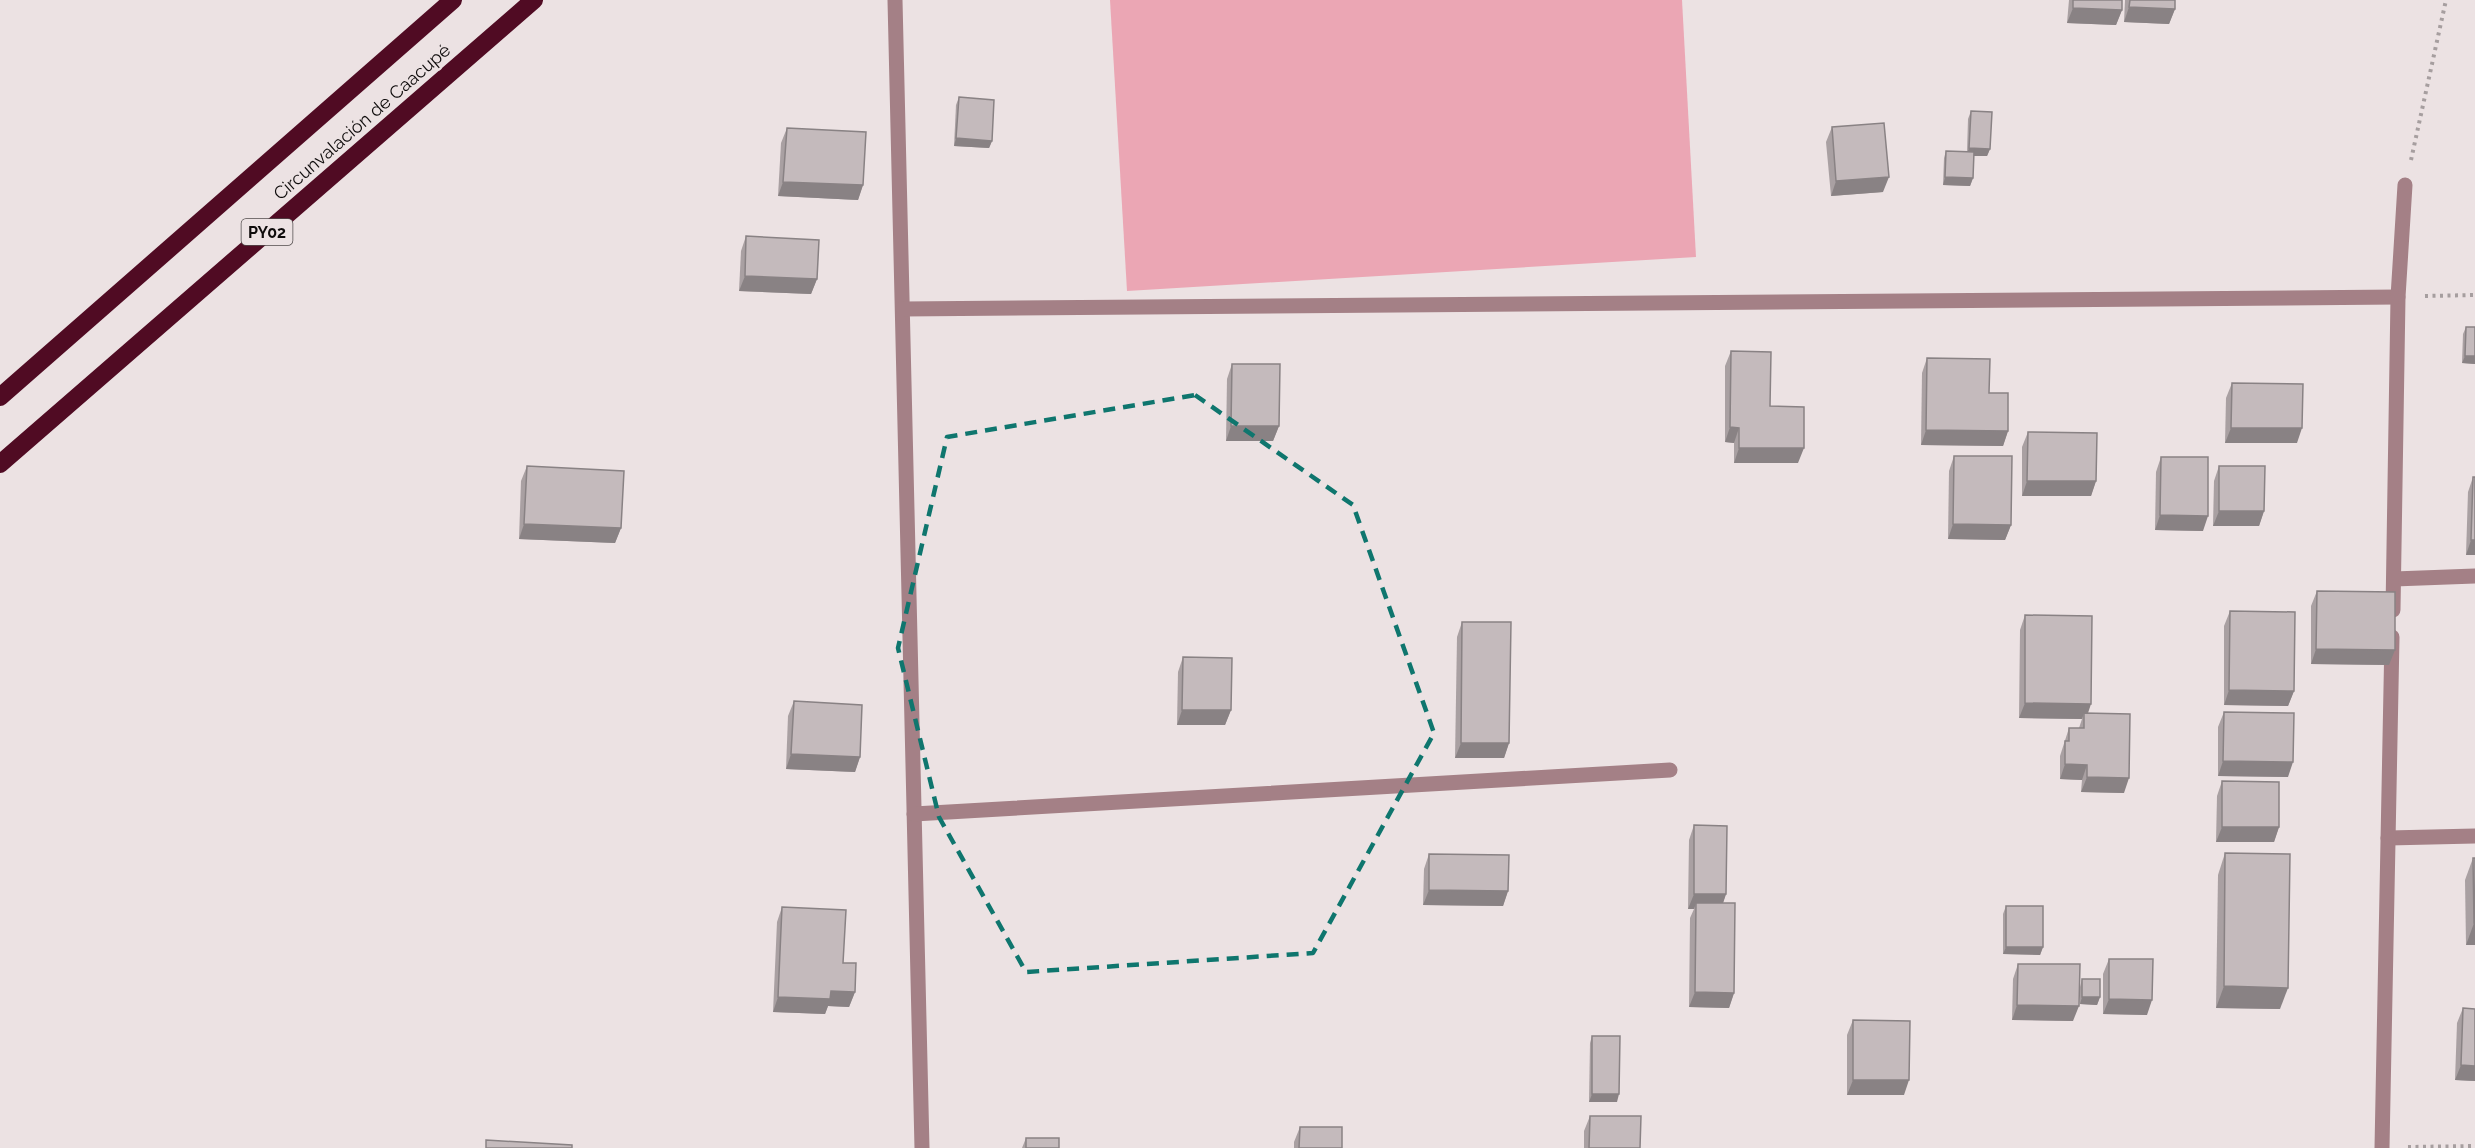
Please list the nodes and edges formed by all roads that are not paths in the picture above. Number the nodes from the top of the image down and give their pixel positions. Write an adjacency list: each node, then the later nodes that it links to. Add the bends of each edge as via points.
1 (453, 0): 7 (highway, Circunvalación de Caacupé / PY02)
2 (534, 0): 8 (highway, Circunvalación de Caacupé / PY02)
3 (895, 0): 6 (street)
4 (2405, 185): 5 (street)
5 (2398, 297): 6 (street); 10 (street)
6 (903, 309): 12 (street)
7 (0, 397)
8 (0, 464)
9 (2475, 576): 10 (street)
10 (2394, 579): 14 (street)
11 (1670, 770): 12 (street)
12 (915, 814): 15 (street)
13 (2475, 836): 14 (street)
14 (2388, 838): 16 (street)
15 (922, 1148)
16 (2382, 1148)

